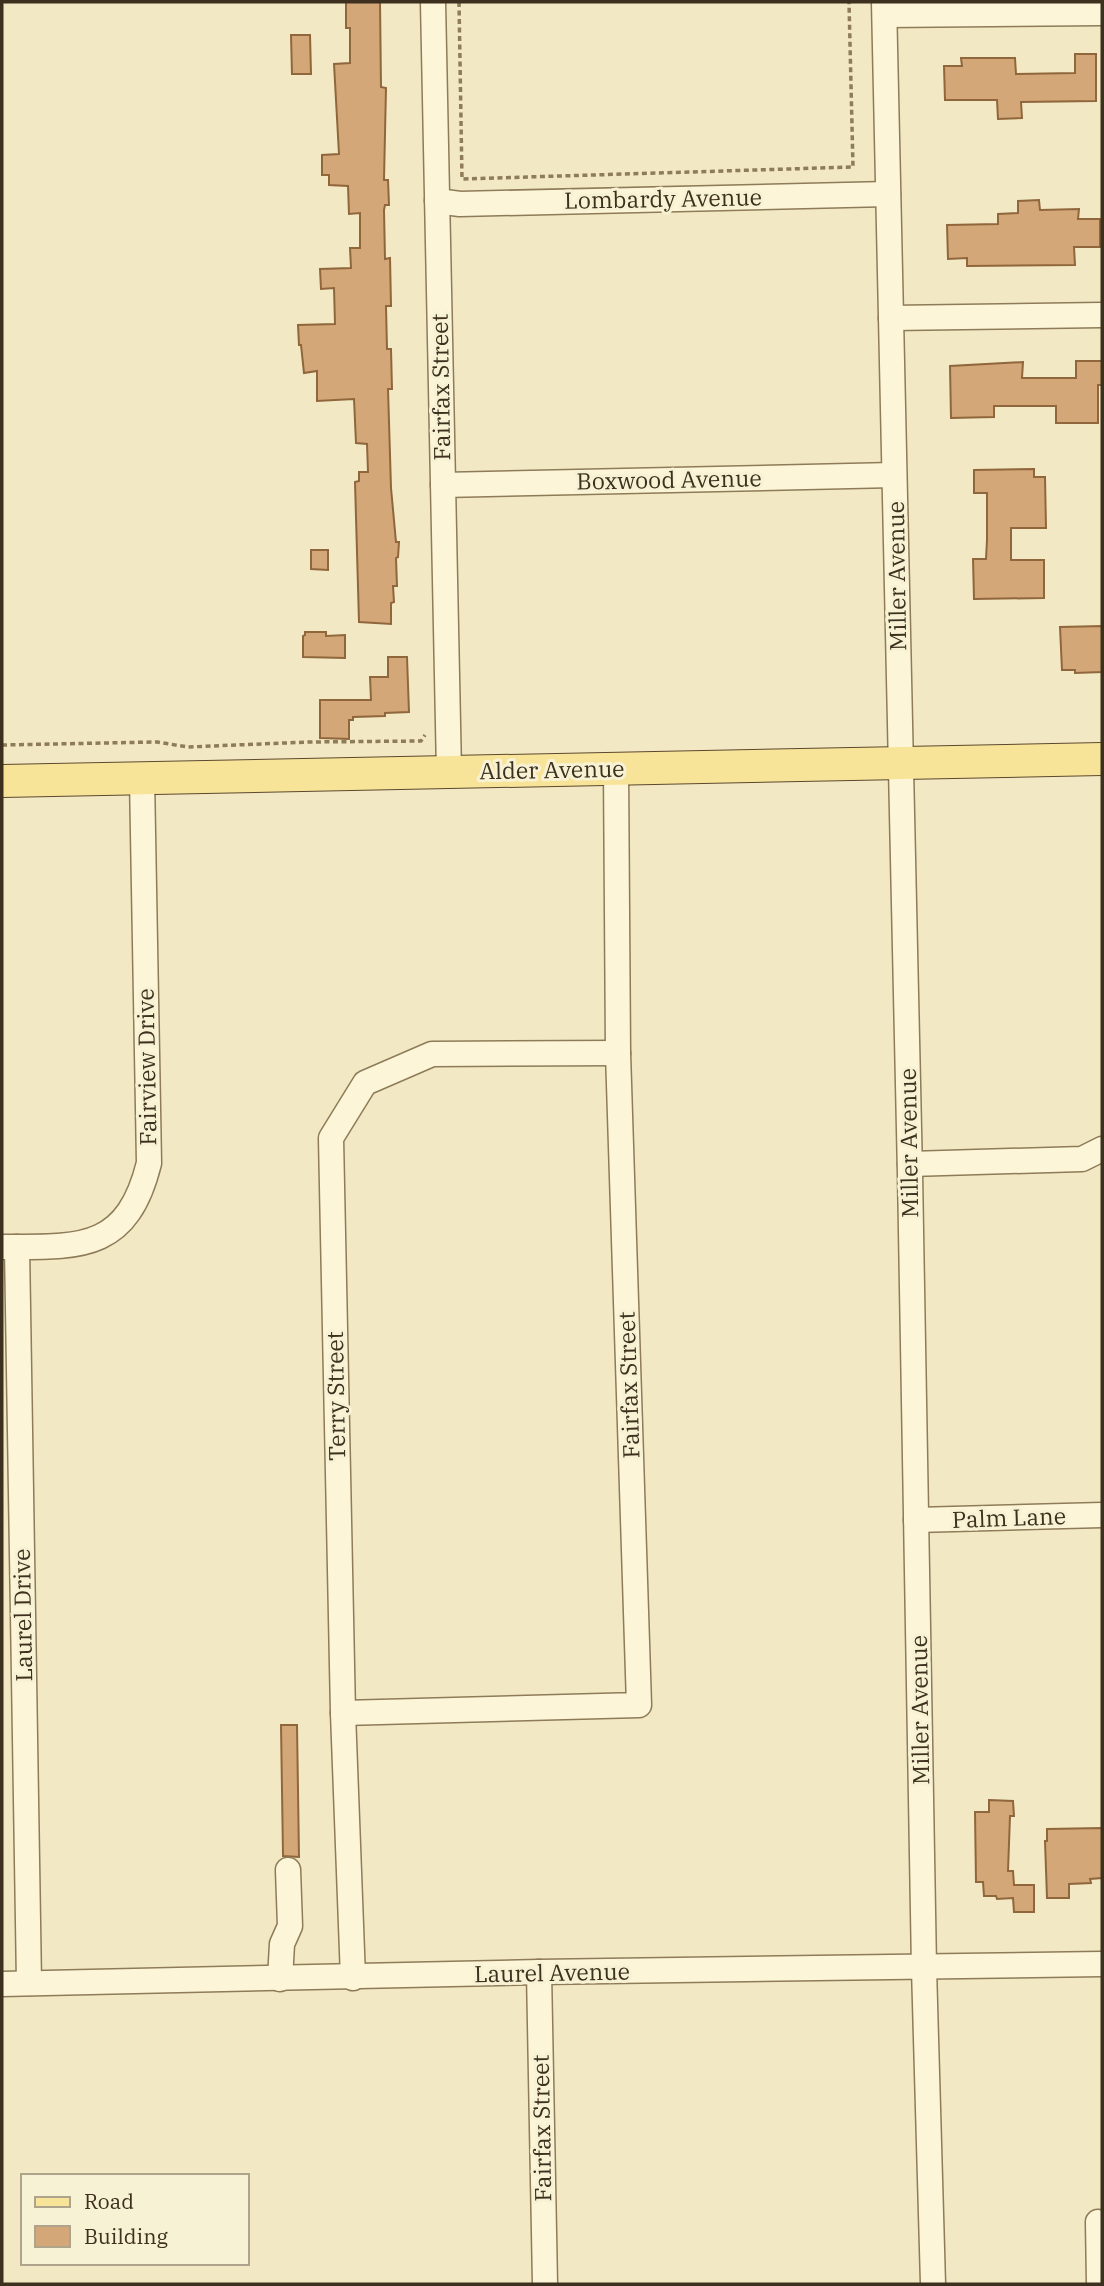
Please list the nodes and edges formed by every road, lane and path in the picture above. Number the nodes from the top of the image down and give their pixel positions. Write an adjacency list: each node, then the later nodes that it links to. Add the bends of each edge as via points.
1 (433, 2): 7 (street, Fairfax Street)
2 (458, 2): 3 (path, via 462,179 853,167)
3 (849, 2)
4 (885, 8): 5 (street); 6 (street, Miller Avenue)
5 (1102, 13)
6 (888, 194): 7 (street, Lombardy Avenue, via 474,204); 9 (street, Miller Avenue)
7 (438, 201): 11 (street, Fairfax Street)
8 (1102, 315): 9 (street)
9 (891, 318): 10 (street, Miller Avenue)
10 (894, 475): 11 (street, Boxwood Avenue); 15 (street, Miller Avenue)
11 (443, 485): 17 (street, Fairfax Street)
12 (426, 735): 13 (path, via 421,741 188,747 156,742)
13 (2, 745)
14 (1102, 759): 15 (main road, Alder Avenue)
15 (901, 763): 16 (main road, Alder Avenue); 22 (street, Miller Avenue)
16 (616, 769): 17 (main road, Alder Avenue); 20 (street, Fairfax Street)
17 (449, 772): 18 (main road, Alder Avenue)
18 (142, 778): 19 (main road, Alder Avenue); 23 (street, Fairview Drive, via 149,1163 142,1192 126,1219 81,1245)
19 (2, 781)
20 (618, 1053): 26 (street, Terry Street, via 432,1054 365,1083 331,1138); 26 (street, Fairfax Street, via 639,1704)
21 (1102, 1149): 22 (street, via 1082,1159)
22 (910, 1164): 25 (street, Miller Avenue)
23 (9, 1247): 33 (street, Laurel Drive)
24 (1102, 1515): 25 (street, Palm Lane)
25 (916, 1520): 29 (street, Miller Avenue)
26 (343, 1713): 31 (street, Terry Street)
27 (288, 1870): 32 (street, via 290,1926 282,1944)
28 (1102, 1964): 29 (street, Laurel Avenue)
29 (924, 1968): 30 (street, Laurel Avenue); 37 (street, Miller Avenue)
30 (539, 1972): 31 (street, Laurel Avenue); 36 (street, Fairfax Street)
31 (353, 1978): 32 (street, Laurel Avenue)
32 (280, 1979): 33 (street, Laurel Avenue)
33 (29, 1983): 34 (street, Laurel Avenue)
34 (2, 1984)
35 (1098, 2222): 38 (street)
36 (545, 2284)
37 (933, 2284)
38 (1099, 2284)

